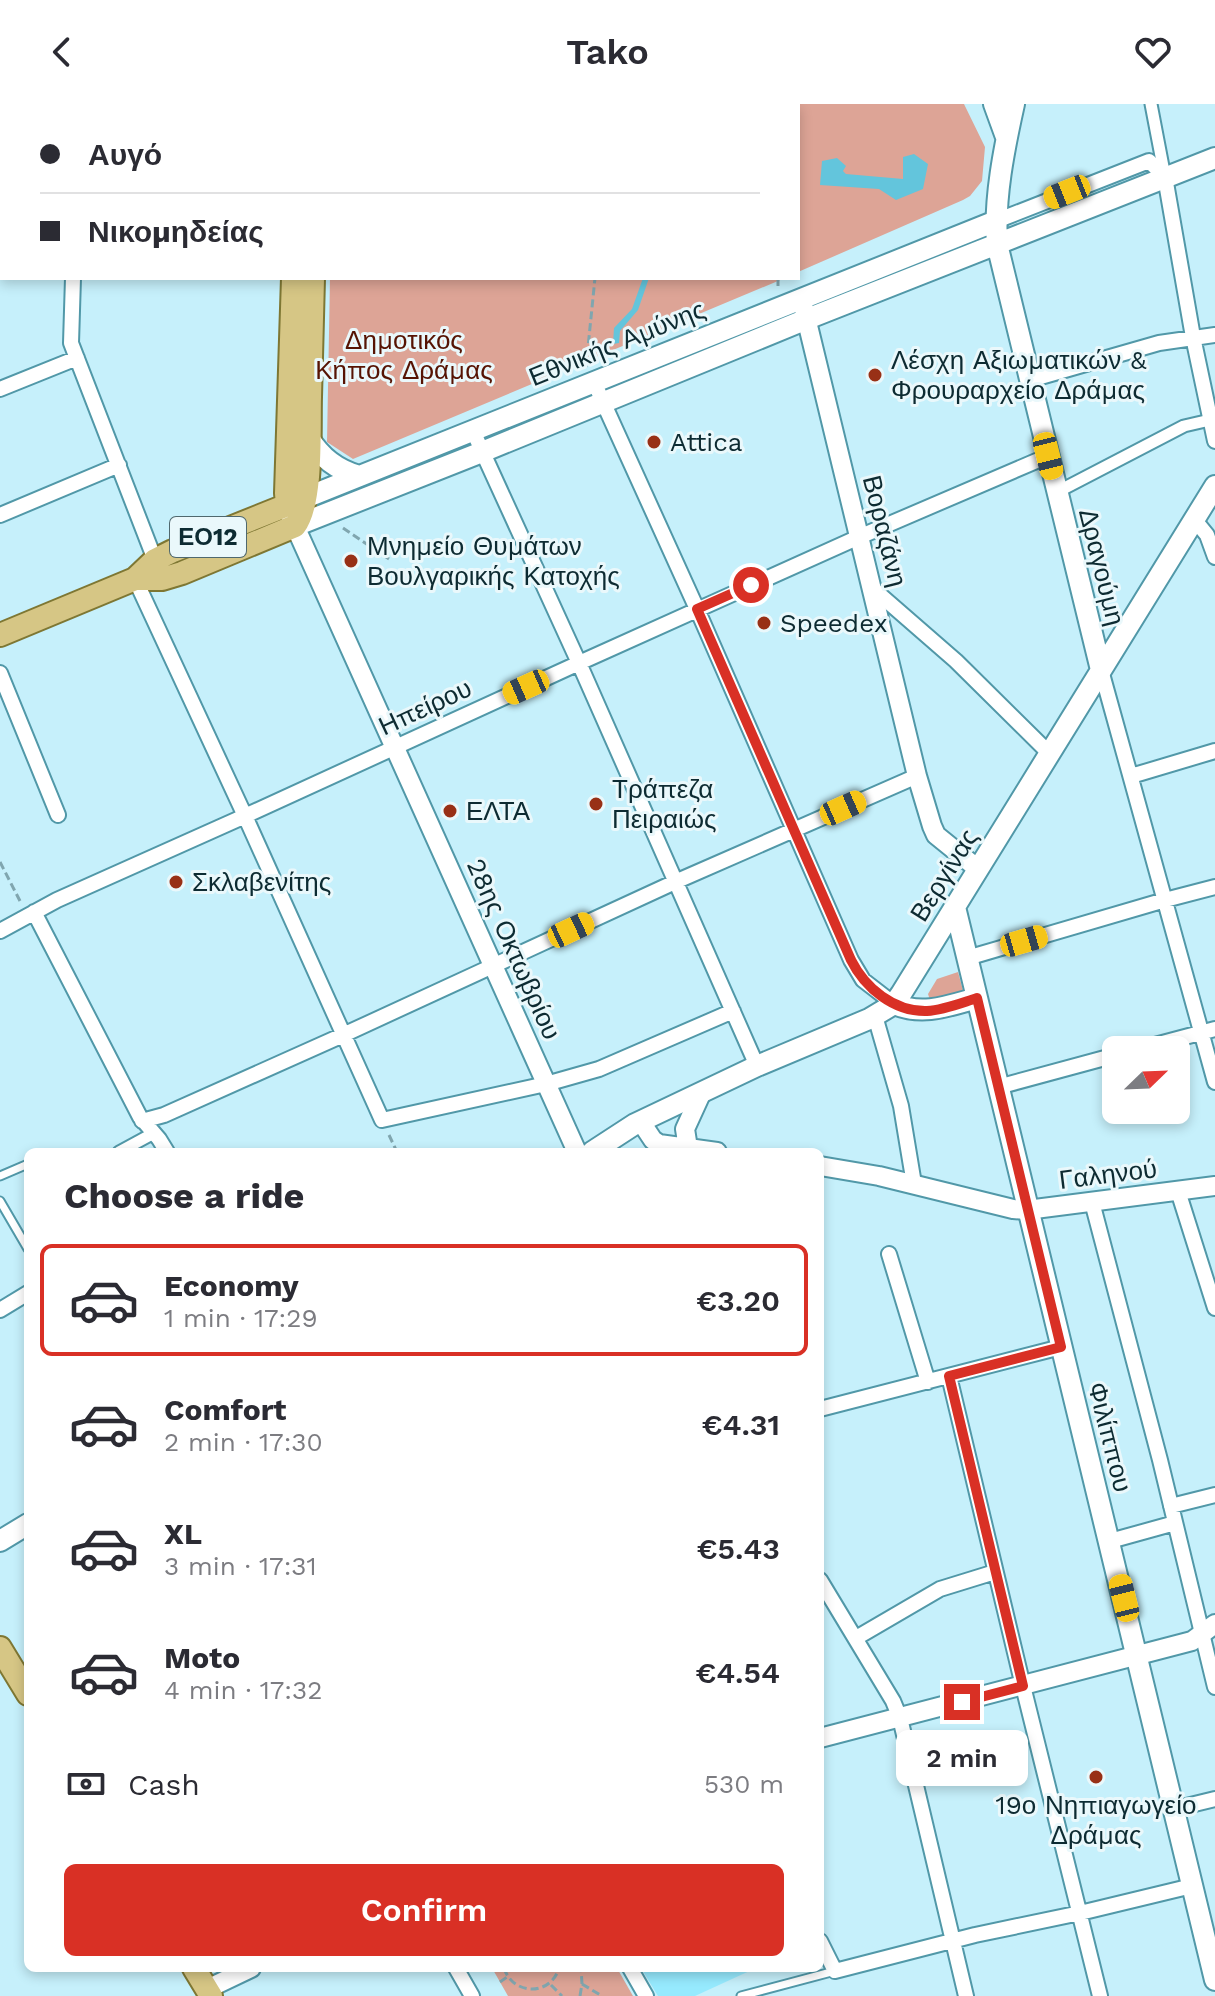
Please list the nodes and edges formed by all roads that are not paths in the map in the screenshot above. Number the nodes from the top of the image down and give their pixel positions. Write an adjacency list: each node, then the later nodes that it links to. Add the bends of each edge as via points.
1 (994, 104): 4 (main road)
2 (1014, 104): 4 (main road, Δραγούμη)
3 (1151, 104): 6 (street)
4 (1006, 137): 7 (main road, Δραγούμη)
5 (1215, 158): 6 (main road, Εθνικής Αμύνης)
6 (1165, 177): 7 (street, Εθνικής Αμύνης, via 1149,161); 8 (main road, Εθνικής Αμύνης); 15 (street)
7 (996, 221): 8 (main road, Δραγούμη); 12 (main road, Εθνικής Αμύνης)
8 (997, 244): 13 (main road, Εθνικής Αμύνης); 17 (main road, Δραγούμη)
9 (73, 280): 16 (street, via 71,343)
10 (293, 280): 31 (main road, via 286,493)
11 (313, 280): 23 (main road)
12 (802, 298): 13 (street, Βοραζάνη); 18 (main road, Εθνικής Αμύνης)
13 (807, 319): 20 (main road, Εθνικής Αμύνης); 34 (street, Βοραζάνη)
14 (1215, 335): 15 (street)
15 (1193, 337): 17 (street); 21 (street)
16 (77, 358): 19 (street); 27 (street)
17 (1030, 380): 26 (main road, Δραγούμη)
18 (589, 384): 20 (street); 22 (main road, Εθνικής Αμύνης)
19 (0, 389)
20 (603, 402): 25 (main road, Εθνικής Αμύνης); 39 (street)
21 (1210, 420): 24 (street); 30 (street, via 1184,426)
22 (473, 431): 25 (street); 28 (main road, Εθνικής Αμύνης)
23 (309, 438): 28 (main road, via 330,463); 31 (main road)
24 (1215, 441)
25 (482, 452): 31 (main road, Εθνικής Αμύνης, via 323,515); 41 (street)
26 (1048, 456): 30 (main road, Δραγούμη); 34 (street, Ηπείρου)
27 (119, 465): 32 (street); 36 (street)
28 (359, 476): 31 (main road, Εθνικής Αμύνης)
29 (1215, 486): 33 (main road, Βεργίνας)
30 (1057, 492): 42 (main road, Δραγούμη)
31 (296, 510): 36 (main road, Εθνικής Αμύνης / ΕΟ12); 37 (main road, Εθνικής Αμύνης / ΕΟ12, via 182,573); 44 (street, 28ης Οκτωβρίου)
32 (0, 515)
33 (1194, 519): 35 (street); 42 (main road, Βεργίνας)
34 (859, 537): 38 (street, Βοραζάνη); 39 (street, Ηπείρου)
35 (1215, 557)
36 (155, 560): 37 (main road, Εθνικής Αμύνης / ΕΟ12)
37 (135, 579): 40 (main road, Εθνικής Αμύνης / ΕΟ12); 50 (street)
38 (871, 587): 46 (street); 47 (street, Βοραζάνη)
39 (697, 609): 41 (street, Ηπείρου); 51 (street)
40 (0, 635)
41 (579, 663): 44 (street, Ηπείρου); 53 (street)
42 (1101, 670): 46 (main road, Βεργίνας); 48 (street)
43 (0, 673): 49 (street)
44 (394, 747): 50 (street, Ηπείρου); 60 (street, 28ης Οκτωβρίου)
45 (1215, 751): 48 (street)
46 (1049, 753): 52 (main road, Βεργίνας)
47 (917, 776): 51 (street); 52 (street, Βοραζάνη, via 936,835)
48 (1131, 776): 55 (street)
49 (58, 815)
50 (245, 816): 57 (street, Ηπείρου); 66 (street)
51 (794, 830): 53 (street); 62 (street, via 856,970)
52 (978, 869): 56 (main road, Βεργίνας)
53 (675, 882): 60 (street); 63 (street)
54 (1215, 887): 55 (street)
55 (1165, 900): 59 (street); 65 (street)
56 (955, 907): 59 (main road, Φιλίππου); 62 (main road, Βεργίνας)
57 (31, 913): 58 (street, Ηπείρου); 73 (street)
58 (0, 931)
59 (967, 958): 61 (main road, Φιλίππου)
60 (493, 966): 66 (street); 70 (street, 28ης Οκτωβρίου)
61 (977, 998): 62 (main road, via 927,1011); 71 (main road, Φιλίππου)
62 (894, 1004): 64 (main road, Βεργίνας)
63 (733, 1011): 68 (street); 70 (street, via 612,1064)
64 (875, 1016): 68 (main road, Βεργίνας); 84 (street, via 901,1106)
65 (1208, 1031): 69 (street)
66 (343, 1035): 70 (street, via 382,1120); 73 (street)
67 (1102, 1059): 71 (street)
68 (757, 1066): 72 (main road, Βεργίνας)
69 (1215, 1082)
70 (546, 1084): 78 (street, 28ης Οκτωβρίου)
71 (998, 1087): 89 (main road, Φιλίππου)
72 (701, 1094): 74 (main road, Βεργίνας); 80 (street, via 685,1129)
73 (142, 1121): 75 (street)
74 (641, 1122): 79 (main road, Βεργίνας); 80 (street, via 659,1144)
75 (154, 1133): 76 (street); 77 (street)
76 (126, 1148)
77 (164, 1148)
78 (575, 1148)
79 (598, 1148)
80 (688, 1148)
81 (24, 1166): 83 (lane)
82 (824, 1167): 84 (street, Γαληνού)
83 (0, 1176)
84 (914, 1184): 89 (street, Γαληνού)
85 (1215, 1186): 86 (street, Γαληνού)
86 (1178, 1191): 88 (street, Γαληνού); 93 (street)
87 (0, 1201): 90 (lane)
88 (1092, 1202): 89 (street, Γαληνού); 100 (street)
89 (1027, 1210): 95 (main road, Φιλίππου)
90 (24, 1242)
91 (889, 1254): 97 (street)
92 (24, 1295): 94 (street)
93 (1215, 1308)
94 (0, 1310)
95 (1061, 1347): 96 (street); 104 (main road, Φιλίππου)
96 (949, 1376): 97 (street); 105 (street)
97 (928, 1382): 98 (street)
98 (824, 1408)
99 (1215, 1495): 100 (street)
100 (1171, 1506): 101 (street)
101 (1175, 1523): 104 (street); 107 (street)
102 (24, 1526): 103 (main road)
103 (0, 1541)
104 (1110, 1541): 110 (main road, Φιλίππου)
105 (995, 1572): 108 (street, via 940,1589); 111 (street)
106 (824, 1586): 108 (street)
107 (1208, 1630): 110 (street, via 1194,1641); 113 (street)
108 (856, 1638): 114 (street)
109 (0, 1648): 112 (main road)
110 (1138, 1656): 111 (street); 117 (main road, Φιλίππου)
111 (1023, 1686): 114 (street); 119 (street)
112 (24, 1687)
113 (1215, 1687)
114 (900, 1718): 115 (street); 121 (street)
115 (824, 1737)
116 (1215, 1799): 117 (street)
117 (1174, 1809): 118 (main road, Φιλίππου)
118 (1192, 1886): 119 (street); 120 (main road, Φιλίππου)
119 (1080, 1913): 121 (street); 134 (street)
120 (1210, 1940): 128 (main road, Φιλίππου)
121 (952, 1941): 123 (street); 133 (street)
122 (824, 1949): 123 (street)
123 (835, 1971): 132 (lane)
124 (196, 1972): 129 (main road)
125 (244, 1972): 129 (street)
126 (458, 1972): 130 (street)
127 (632, 1972): 131 (street)
128 (1215, 1980)
129 (209, 1992)
130 (472, 1996)
131 (646, 1996)
132 (741, 1996)
133 (966, 1996)
134 (1100, 1996)

